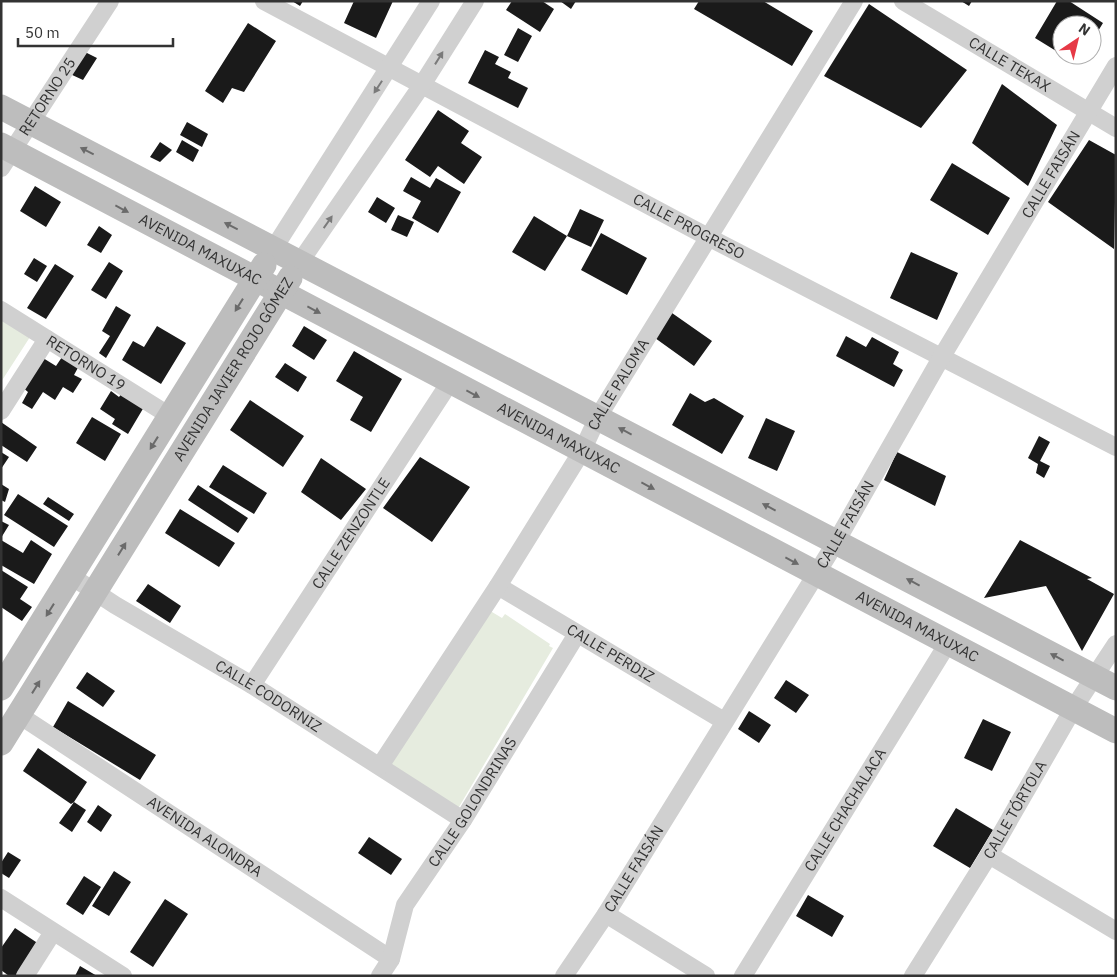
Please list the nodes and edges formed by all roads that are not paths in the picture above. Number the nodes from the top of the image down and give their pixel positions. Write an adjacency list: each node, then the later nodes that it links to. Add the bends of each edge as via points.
1 (110, 1): 12 (street, RETORNO 25)
2 (264, 1): 8 (street, CALLE PROGRESO)
3 (431, 1): 8 (street, AVENIDA JAVIER ROJO GÓMEZ)
4 (475, 1): 9 (street, AVENIDA JAVIER ROJO GÓMEZ, one-way to 4)
5 (854, 1): 17 (street, CALLE PALOMA)
6 (903, 1): 11 (street, CALLE TEKAX)
7 (1116, 66): 11 (street, CALLE FAISÁN)
8 (391, 67): 9 (street, CALLE PROGRESO); 18 (street, AVENIDA JAVIER ROJO GÓMEZ, one-way to 18)
9 (422, 85): 17 (street, CALLE PROGRESO); 19 (street, AVENIDA JAVIER ROJO GÓMEZ, one-way to 9)
10 (1, 107): 12 (main road)
11 (1089, 112): 13 (street, CALLE TEKAX); 26 (street, CALLE FAISÁN)
12 (32, 122): 14 (street, RETORNO 25); 15 (main road, one-way to 12)
13 (1116, 128)
14 (5, 155): 16 (main road, AVENIDA MAXUXAC, one-way to 16)
15 (177, 198): 16 (main road); 18 (main road, one-way to 15)
16 (162, 230): 20 (main road, AVENIDA MAXUXAC)
17 (708, 237): 26 (street, CALLE PROGRESO); 30 (street, CALLE PALOMA)
18 (274, 248): 19 (main road); 20 (main road, AVENIDA JAVIER ROJO GÓMEZ)
19 (300, 262): 21 (main road, AVENIDA JAVIER ROJO GÓMEZ); 22 (main road)
20 (255, 279): 21 (main road, AVENIDA MAXUXAC); 29 (main road, AVENIDA JAVIER ROJO GÓMEZ, one-way to 29)
21 (281, 293): 24 (main road, AVENIDA MAXUXAC, one-way to 24); 37 (main road, AVENIDA JAVIER ROJO GÓMEZ, one-way to 21)
22 (380, 304): 24 (main road); 30 (main road)
23 (1, 310): 25 (street, RETORNO 19)
24 (365, 337): 27 (main road, AVENIDA MAXUXAC)
25 (47, 339): 28 (street); 29 (street, RETORNO 19)
26 (941, 358): 31 (street, CALLE PROGRESO); 33 (street, CALLE FAISÁN)
27 (450, 382): 32 (main road, AVENIDA MAXUXAC, one-way to 32); 42 (street, CALLE ZENZONTLE)
28 (1, 411)
29 (170, 416): 35 (main road, AVENIDA JAVIER ROJO GÓMEZ, one-way to 35)
30 (598, 417): 32 (street, CALLE PALOMA); 33 (main road, one-way to 30)
31 (1116, 448)
32 (582, 451): 34 (main road, AVENIDA MAXUXAC, one-way to 34); 36 (street, CALLE PALOMA)
33 (836, 542): 34 (street, CALLE FAISÁN); 41 (main road, one-way to 33)
34 (815, 574): 39 (main road, AVENIDA MAXUXAC); 47 (street, CALLE FAISÁN)
35 (71, 576): 37 (street, CALLE CODORNIZ); 43 (main road, AVENIDA JAVIER ROJO GÓMEZ, one-way to 43)
36 (498, 586): 38 (street, CALLE PERDIZ); 50 (street, CALLE PALOMA)
37 (96, 592): 42 (street, CALLE CODORNIZ); 46 (main road, AVENIDA JAVIER ROJO GÓMEZ, one-way to 37)
38 (577, 634): 47 (street, CALLE PERDIZ); 51 (street, CALLE GOLONDRINAS)
39 (948, 644): 45 (main road, AVENIDA MAXUXAC); 63 (street, CALLE CHACHALACA)
40 (1116, 644): 41 (street, CALLE TÓRTOLA)
41 (1094, 676): 44 (main road); 45 (street, CALLE TÓRTOLA)
42 (252, 685): 50 (street, CALLE CODORNIZ)
43 (1, 688)
44 (1116, 688)
45 (1073, 709): 48 (main road, AVENIDA MAXUXAC); 52 (street, CALLE TÓRTOLA)
46 (19, 715): 49 (main road, AVENIDA JAVIER ROJO GÓMEZ); 57 (street, AVENIDA ALONDRA)
47 (724, 721): 54 (street, CALLE FAISÁN)
48 (1116, 732)
49 (1, 743)
50 (380, 766): 51 (street, CALLE CODORNIZ)
51 (463, 820): 57 (street, CALLE GOLONDRINAS, via 405,905)
52 (989, 855): 55 (street); 64 (street, CALLE TÓRTOLA)
53 (1, 898): 56 (street)
54 (606, 914): 61 (street, CALLE FAISÁN); 62 (street)
55 (1116, 931)
56 (53, 932): 58 (street); 59 (street)
57 (390, 959): 60 (street, CALLE GOLONDRINAS)
58 (25, 976)
59 (123, 976)
60 (380, 976)
61 (564, 976)
62 (706, 976)
63 (743, 976)
64 (914, 976)

